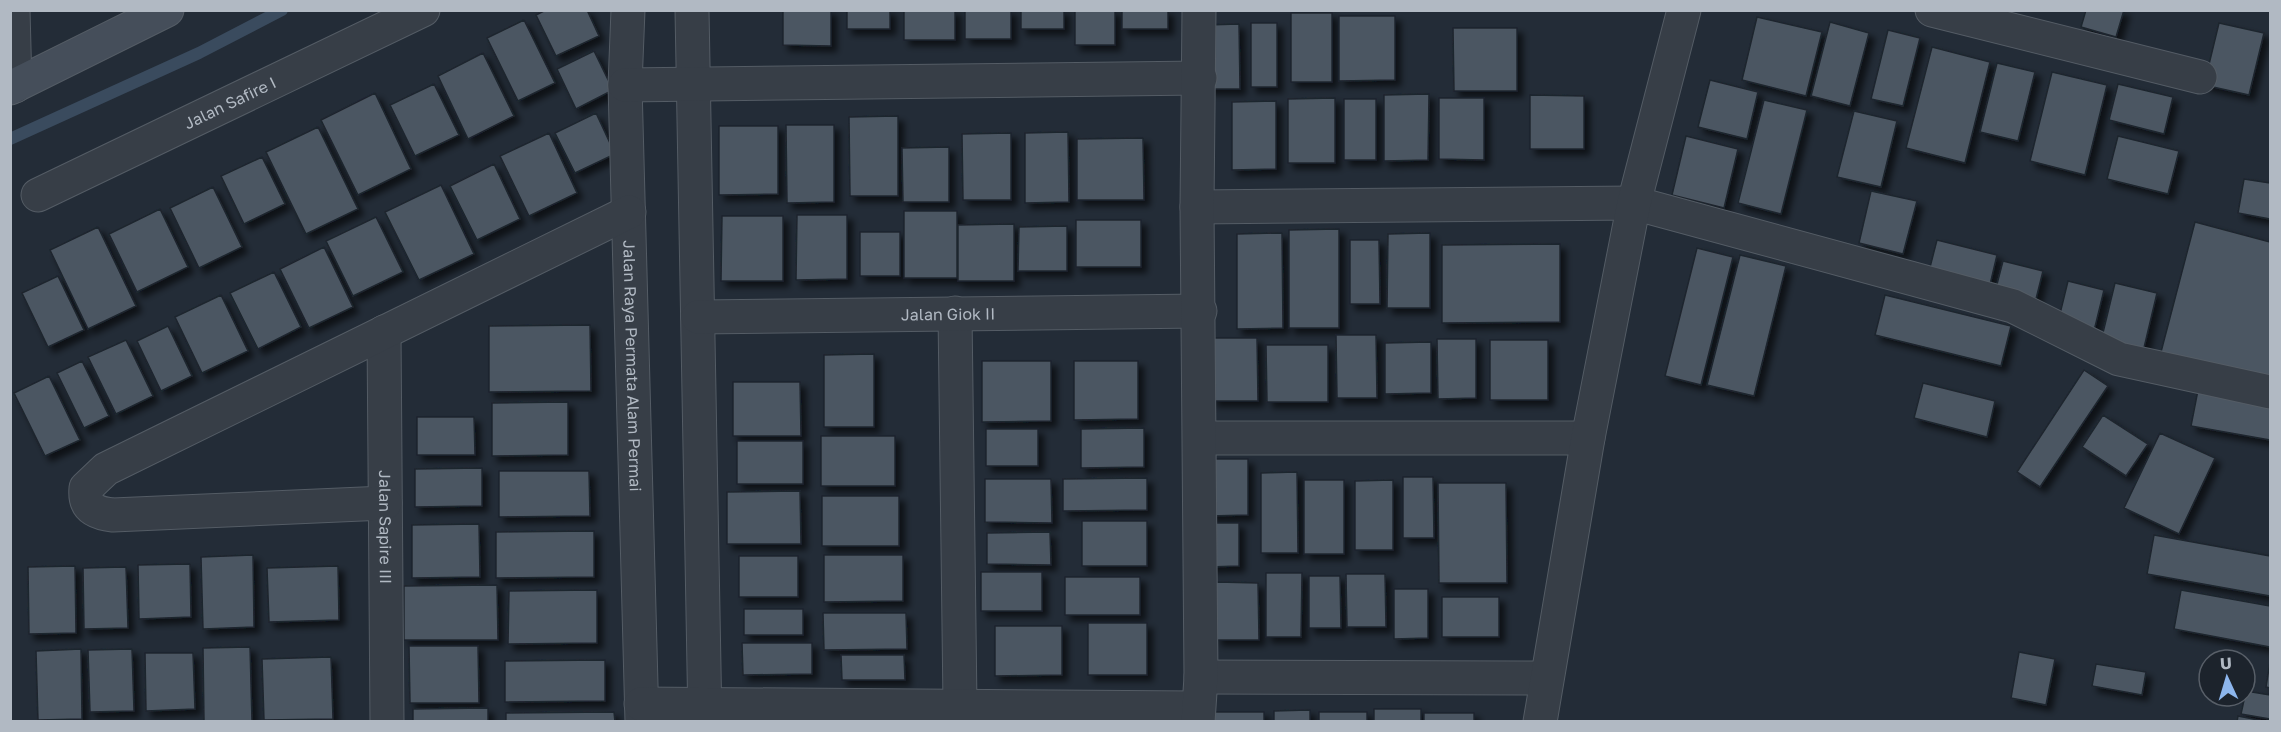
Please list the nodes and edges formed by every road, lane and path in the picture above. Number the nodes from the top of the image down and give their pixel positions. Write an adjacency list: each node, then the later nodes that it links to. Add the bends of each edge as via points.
1 (166, 10): 13 (street)
2 (423, 10): 14 (street, Jalan Safire I)
3 (628, 10): 12 (street, Jalan Raya Permata Alam Permai)
4 (692, 10): 11 (street)
5 (1199, 10): 10 (street)
6 (1684, 10): 15 (street)
7 (1932, 10): 9 (street)
8 (21, 14): 13 (street)
9 (2200, 77)
10 (1200, 78): 11 (street); 16 (street)
11 (692, 84): 12 (street); 20 (street)
12 (625, 85): 17 (street, Jalan Raya Permata Alam Permai)
13 (13, 87)
14 (38, 195)
15 (1634, 203): 16 (street); 22 (street, via 2013,306 2120,359); 24 (street)
16 (1197, 207): 18 (street)
17 (629, 212): 21 (street); 29 (street, Jalan Raya Permata Alam Permai)
18 (1200, 310): 19 (street, Jalan Giok II); 23 (street)
19 (955, 313): 20 (street, Jalan Giok II); 28 (street)
20 (698, 318): 30 (street)
21 (384, 332): 25 (street, Jalan Sapire III); 25 (street, via 106,469 86,488 85,500 99,513 113,515)
22 (2271, 392)
23 (1201, 438): 24 (street); 27 (street)
24 (1588, 438): 26 (street)
25 (386, 503): 31 (street, Jalan Sapire III)
26 (1545, 678): 27 (street); 32 (street)
27 (1199, 702): 28 (street)
28 (960, 705): 30 (street)
29 (641, 713): 30 (street)
30 (704, 713)
31 (387, 722)
32 (1540, 722)

